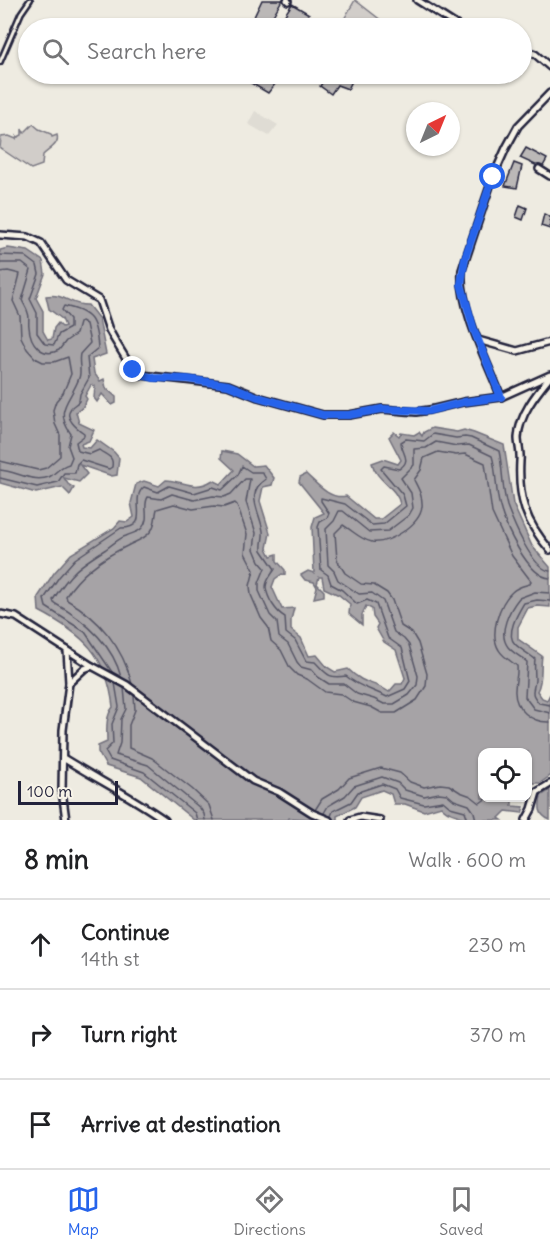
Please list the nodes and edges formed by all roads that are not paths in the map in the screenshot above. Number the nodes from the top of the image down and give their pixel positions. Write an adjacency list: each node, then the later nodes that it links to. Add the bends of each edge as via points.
1 (30, 0): 3 (lane)
2 (417, 0): 4 (street)
3 (19, 18)
4 (445, 18)
5 (18, 20): 7 (lane)
6 (532, 53): 8 (street)
7 (0, 62)
8 (550, 67)
9 (550, 93): 13 (street, via 518,126 506,148 465,258 461,284)
10 (539, 169): 11 (street)
11 (550, 176)
12 (0, 235): 16 (street, via 28,237 42,243 66,280 99,300 114,339 131,367 142,375 228,385 323,415 382,409 429,411)
13 (478, 340): 14 (street, via 517,351); 16 (street)
14 (550, 342)
15 (550, 376): 16 (street); 17 (street, via 524,415 518,436 523,506)
16 (501, 397)
17 (550, 550)
18 (0, 614): 19 (street, via 16,617)
19 (67, 650): 20 (street); 21 (street)
20 (92, 666): 21 (street); 26 (street, via 127,685 253,781)
21 (69, 683): 22 (street)
22 (63, 758): 24 (street); 25 (street)
23 (550, 784): 29 (street, via 537,792)
24 (66, 820)
25 (165, 820)
26 (329, 820)
27 (350, 820): 28 (street)
28 (380, 820)
29 (526, 820)

